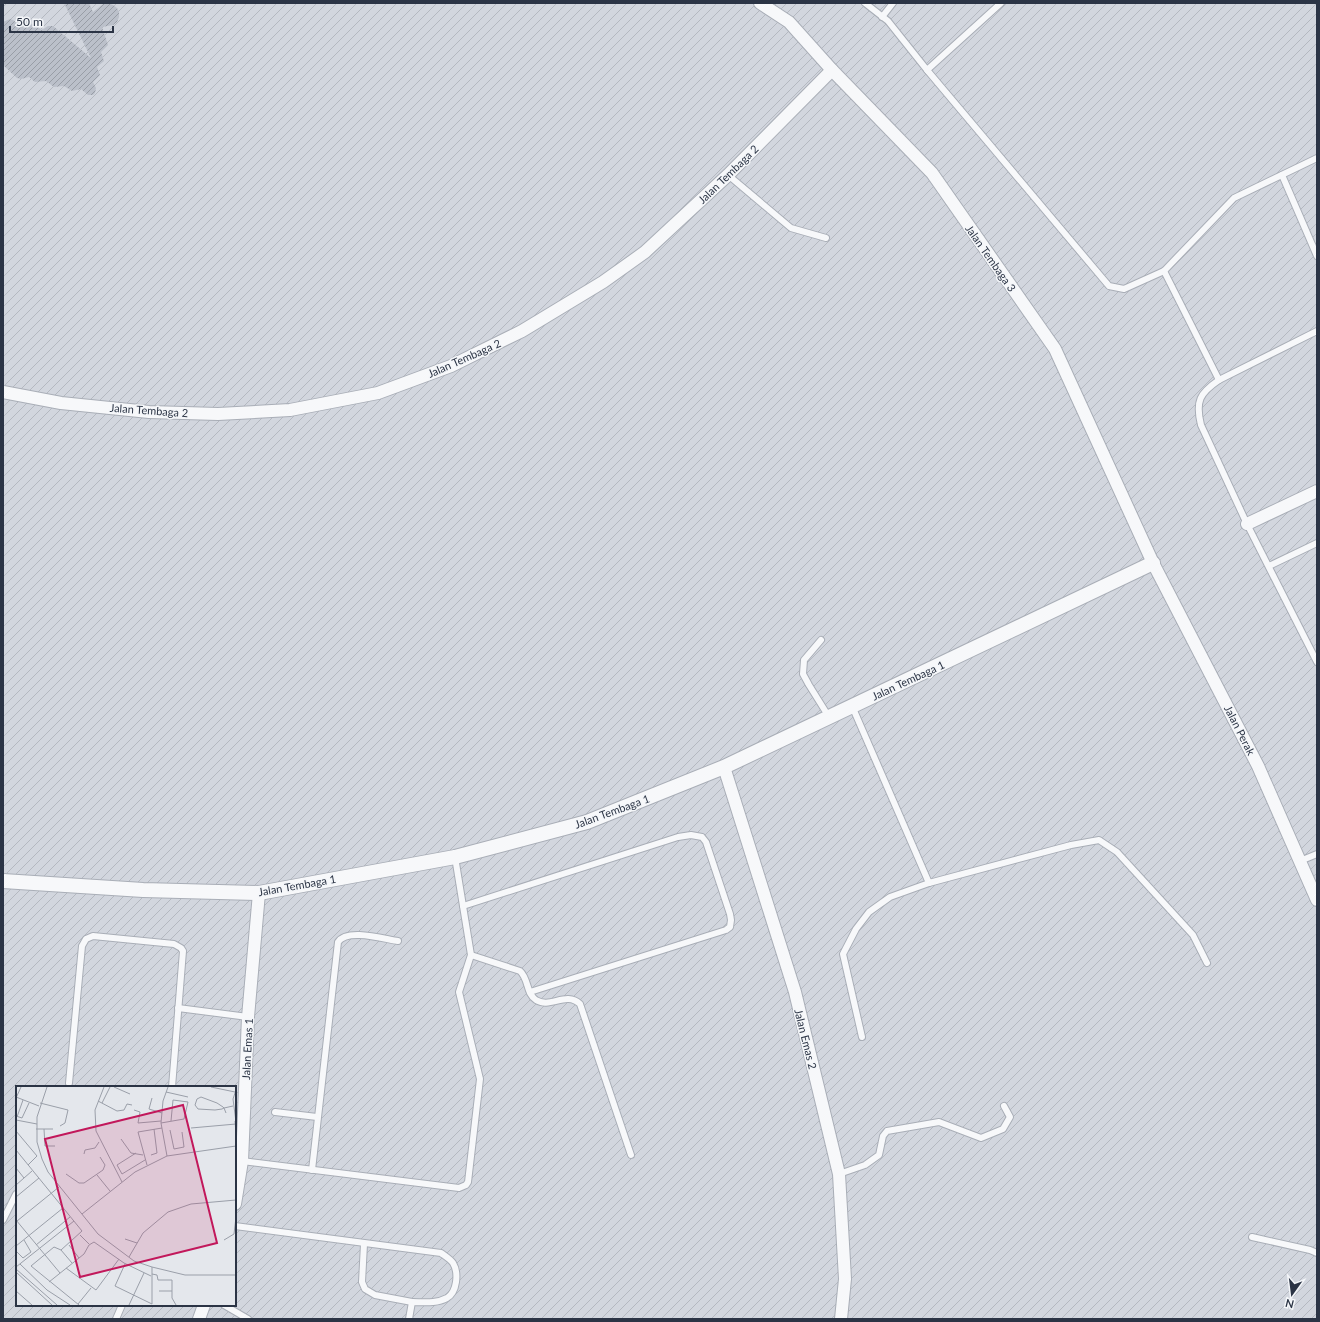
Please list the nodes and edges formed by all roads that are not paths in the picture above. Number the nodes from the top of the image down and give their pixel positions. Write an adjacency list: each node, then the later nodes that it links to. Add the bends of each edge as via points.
1 (760, 3): 6 (street, Jalan Tembaga 3, via 789,22)
2 (865, 3): 5 (lane)
3 (893, 3): 5 (lane)
4 (1001, 3): 7 (lane)
5 (882, 17): 7 (lane)
6 (832, 70): 9 (street, Jalan Tembaga 2); 20 (street, Jalan Tembaga 3, via 932,173 1054,349)
7 (927, 70): 13 (lane, via 1109,286 1124,289)
8 (1317, 158): 10 (lane)
9 (728, 175): 11 (lane, via 791,228); 16 (street, Jalan Tembaga 2, via 645,252 603,282 515,334 451,366 378,393 290,410 218,414 149,412 61,403)
10 (1282, 175): 12 (lane); 13 (lane, via 1234,198)
11 (826, 238)
12 (1317, 256)
13 (1164, 271): 15 (lane)
14 (1317, 331): 15 (lane)
15 (1219, 380): 18 (lane, via 1202,394 1198,414)
16 (3, 392)
17 (1317, 491): 18 (street)
18 (1247, 524): 21 (lane)
19 (1317, 543): 21 (lane)
20 (1153, 563): 24 (street, Jalan Tembaga 1); 29 (street, Jalan Perak, via 1258,766)
21 (1269, 566): 23 (lane)
22 (821, 640): 25 (lane, via 804,660 803,674)
23 (1317, 662)
24 (852, 706): 25 (street, Jalan Tembaga 1); 31 (lane)
25 (829, 717): 26 (street, Jalan Tembaga 1)
26 (724, 767): 28 (street, Jalan Tembaga 1, via 588,822); 50 (street, Jalan Emas 2, via 795,992)
27 (1317, 854): 29 (lane)
28 (455, 857): 32 (street, Jalan Tembaga 1); 34 (lane)
29 (1300, 861): 33 (street, Jalan Perak)
30 (3, 881): 32 (street, Jalan Tembaga 1, via 143,890)
31 (929, 883): 37 (lane, via 1071,845 1099,840 1117,852 1193,935); 41 (lane, via 890,897 869,912 856,929 843,954)
32 (260, 893): 40 (street, Jalan Emas 1)
33 (1317, 900)
34 (463, 906): 36 (lane); 38 (lane, via 691,834 702,836 730,914 730,927)
35 (398, 941): 46 (lane, via 364,935 342,938 338,942)
36 (471, 955): 38 (lane, via 520,971); 49 (lane, via 459,992 480,1079 466,1185 459,1188)
37 (1207, 963)
38 (530, 992): 47 (lane, via 532,997 541,1002 572,999 580,1004)
39 (178, 1008): 40 (lane); 42 (lane, via 183,955 178,945 93,936 86,939 82,946); 43 (lane)
40 (248, 1017): 48 (street, Jalan Emas 1)
41 (862, 1037)
42 (69, 1083)
43 (172, 1086)
44 (1004, 1106): 50 (lane, via 1010,1117 1003,1129 981,1138 939,1122 887,1131 883,1136 879,1155 865,1165)
45 (275, 1112): 46 (lane)
46 (317, 1116): 49 (lane)
47 (631, 1155)
48 (242, 1161): 49 (lane); 52 (street, Jalan Emas 1)
49 (312, 1170)
50 (839, 1174): 66 (street, Jalan Emas 2, via 845,1279)
51 (16, 1194): 53 (lane)
52 (236, 1198)
53 (3, 1220)
54 (236, 1226): 56 (lane)
55 (1252, 1237): 57 (lane, via 1310,1250)
56 (364, 1244): 58 (lane, via 362,1282 365,1289 375,1295); 58 (lane, via 441,1253 449,1258 456,1271 454,1291 436,1302)
57 (1317, 1254)
58 (412, 1302): 65 (lane)
59 (122, 1306): 62 (lane)
60 (204, 1306): 63 (street)
61 (226, 1306): 64 (lane)
62 (116, 1319)
63 (199, 1319)
64 (248, 1319)
65 (409, 1319)
66 (841, 1319)

